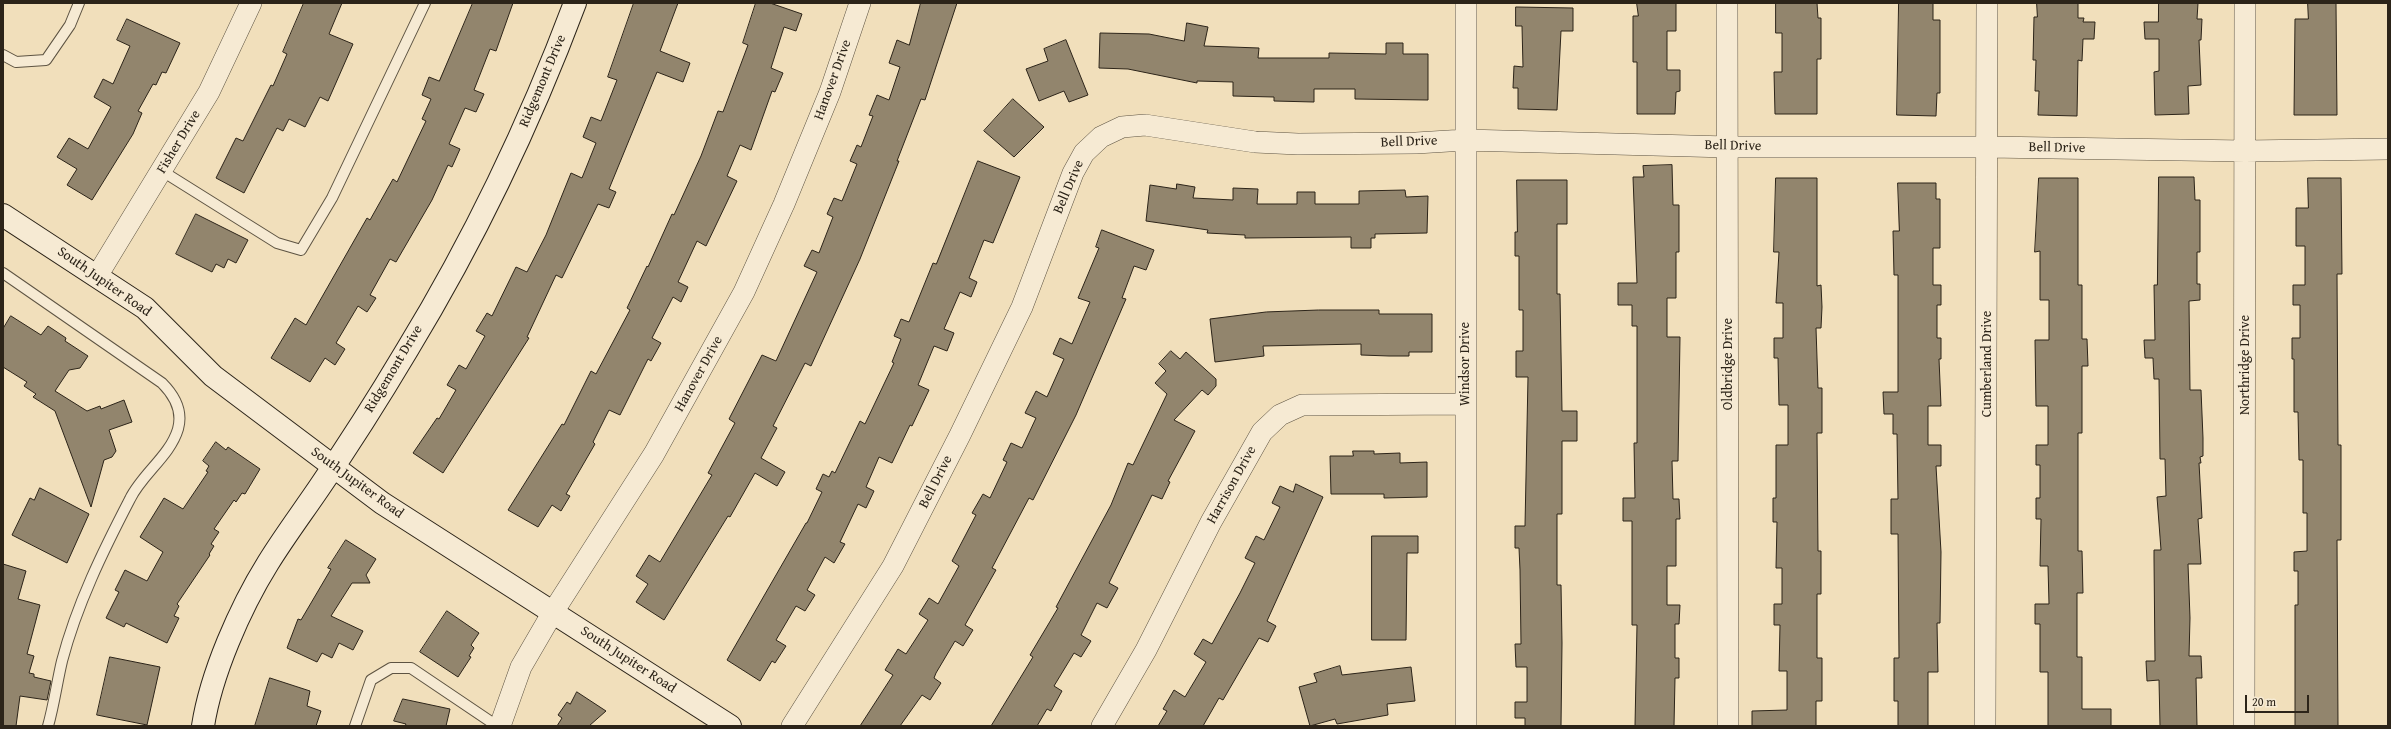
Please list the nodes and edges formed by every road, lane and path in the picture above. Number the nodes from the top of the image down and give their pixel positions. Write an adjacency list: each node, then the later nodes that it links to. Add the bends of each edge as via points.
1 (79, 3): 10 (lane, via 70,25 46,60 16,62)
2 (250, 3): 16 (street, Fisher Drive, via 209,92)
3 (425, 3): 16 (lane, via 332,198 301,250 277,243)
4 (575, 3): 21 (street, Ridgemont Drive, via 516,145 484,211 408,348)
5 (860, 3): 22 (street, Hanover Drive, via 827,99 744,292 658,448)
6 (1466, 3): 11 (street, Windsor Drive)
7 (1727, 3): 12 (street, Oldbridge Drive)
8 (1987, 3): 13 (street, Cumberland Drive)
9 (2245, 3): 15 (street, Northridge Drive)
10 (3, 55)
11 (1466, 140): 12 (street, Bell Drive); 20 (street, Windsor Drive); 29 (street, Bell Drive, via 1408,143 1255,142 1145,125 1122,127 1101,137 1084,153 1073,173 1022,307 960,436 893,566)
12 (1728, 147): 13 (street, Bell Drive); 32 (street, Oldbridge Drive)
13 (1988, 147): 15 (street, Bell Drive); 33 (street, Cumberland Drive)
14 (2388, 149): 15 (street, Bell Drive)
15 (2245, 151): 34 (street, Northridge Drive)
16 (162, 171): 19 (street, Fisher Drive)
17 (3, 215): 19 (street, South Jupiter Road)
18 (3, 273): 23 (lane, via 162,383 171,392 180,417 172,441 131,496 89,582 62,660)
19 (97, 276): 21 (street, South Jupiter Road, via 145,308 213,376)
20 (1465, 404): 30 (street, Harrison Drive, via 1302,405 1291,409 1271,423 1262,432 1211,522 1146,650); 31 (street, Windsor Drive)
21 (333, 467): 22 (street, South Jupiter Road, via 382,504); 24 (street, Ridgemont Drive, via 266,565 240,616 219,665)
22 (553, 612): 27 (street, Hanover Drive, via 521,667); 28 (street, South Jupiter Road)
23 (48, 726)
24 (202, 726)
25 (354, 726): 26 (lane, via 371,680 391,668 411,668)
26 (497, 726)
27 (500, 726)
28 (730, 726)
29 (792, 726)
30 (1102, 726)
31 (1466, 726)
32 (1728, 726)
33 (1985, 726)
34 (2244, 726)

